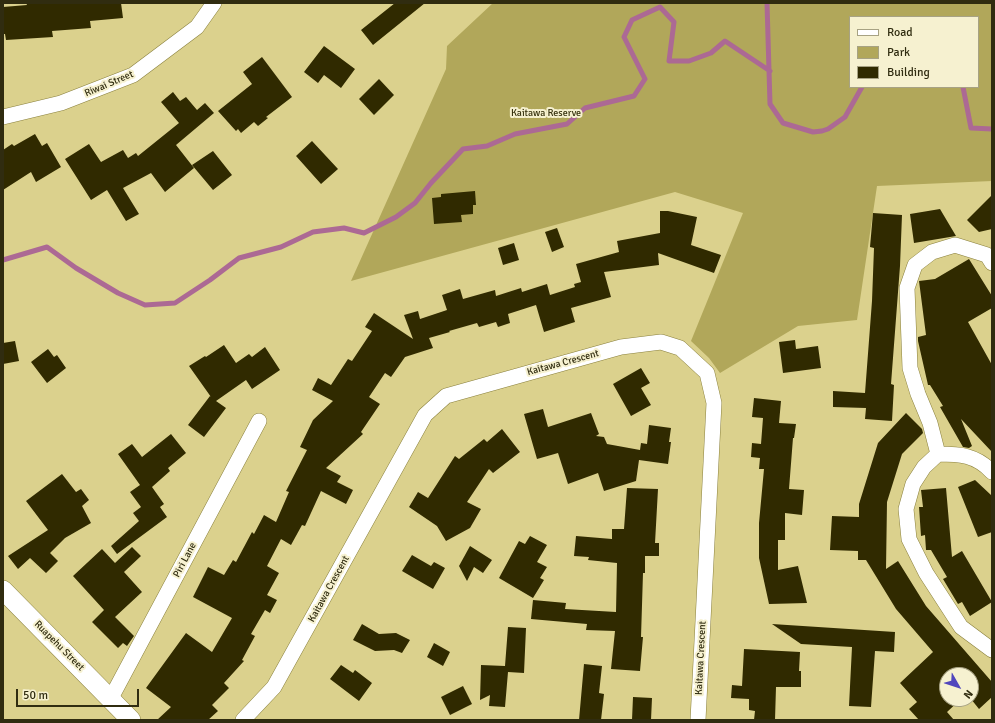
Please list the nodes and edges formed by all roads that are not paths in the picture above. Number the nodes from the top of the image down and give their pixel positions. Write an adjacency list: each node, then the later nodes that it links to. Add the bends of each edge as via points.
1 (214, 3): 2 (street, Riwai Street, via 197,27 133,75 61,103)
2 (3, 117)
3 (992, 263): 5 (street, via 987,255 955,245 932,252 915,265 907,288 910,368)
4 (259, 421): 10 (street, Piri Lane)
5 (938, 454): 6 (street, via 976,458); 9 (street, via 924,467 913,484 906,509 908,539 926,573 961,627)
6 (992, 472)
7 (3, 590): 8 (street, Ruapehu Street)
8 (10, 605): 10 (street, Ruapehu Street)
9 (992, 650)
10 (111, 698): 11 (street, Ruapehu Street)
11 (131, 720)
12 (243, 720): 13 (street, Kaitawa Crescent, via 274,687 425,416 446,396 621,347 661,342 680,348 707,373 714,403)
13 (698, 720)

